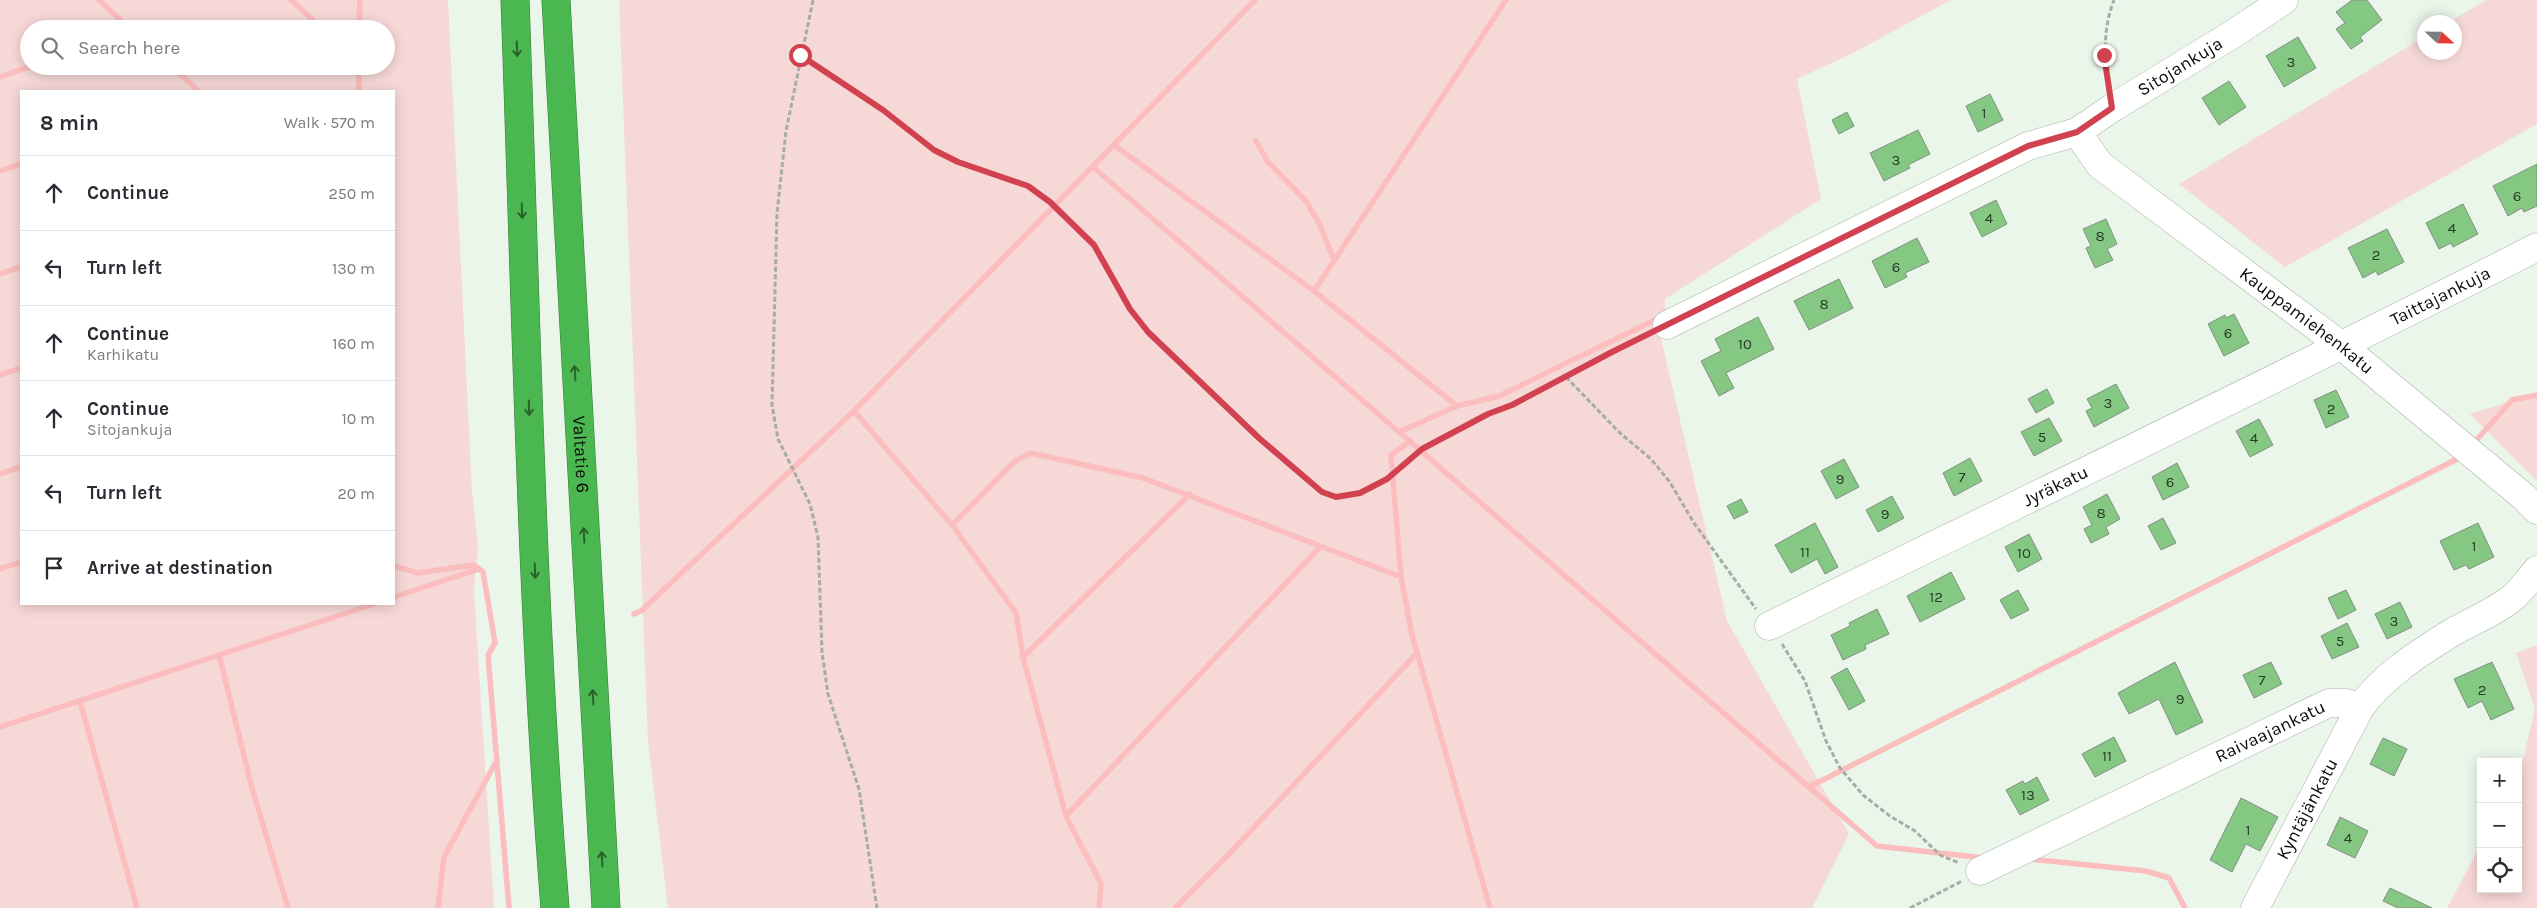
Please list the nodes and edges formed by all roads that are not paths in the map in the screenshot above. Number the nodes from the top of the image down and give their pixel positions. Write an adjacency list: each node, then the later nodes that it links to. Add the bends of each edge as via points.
1 (515, 0): 13 (highway, one-way to 13, via 536,597)
2 (556, 0): 14 (highway, Valtatie 6, one-way to 2)
3 (2284, 0): 4 (street, Sitojankuja)
4 (2077, 132): 6 (street, Sitojankuja, via 2028,146); 7 (street, Kauppamiehenkatu, via 2100,165)
5 (2537, 247): 7 (street, Taittajankuja)
6 (1668, 325)
7 (2342, 346): 8 (street, Kauppamiehenkatu); 10 (street, Jyräkatu)
8 (2537, 510)
9 (2537, 570): 11 (street, via 2513,598 2449,635 2391,675 2371,692)
10 (1770, 626)
11 (2360, 708): 12 (street, Raivaajankatu, via 2346,703 2329,703); 15 (street, Kyntäjänkatu)
12 (1980, 871)
13 (555, 908)
14 (606, 908)
15 (2255, 908)

